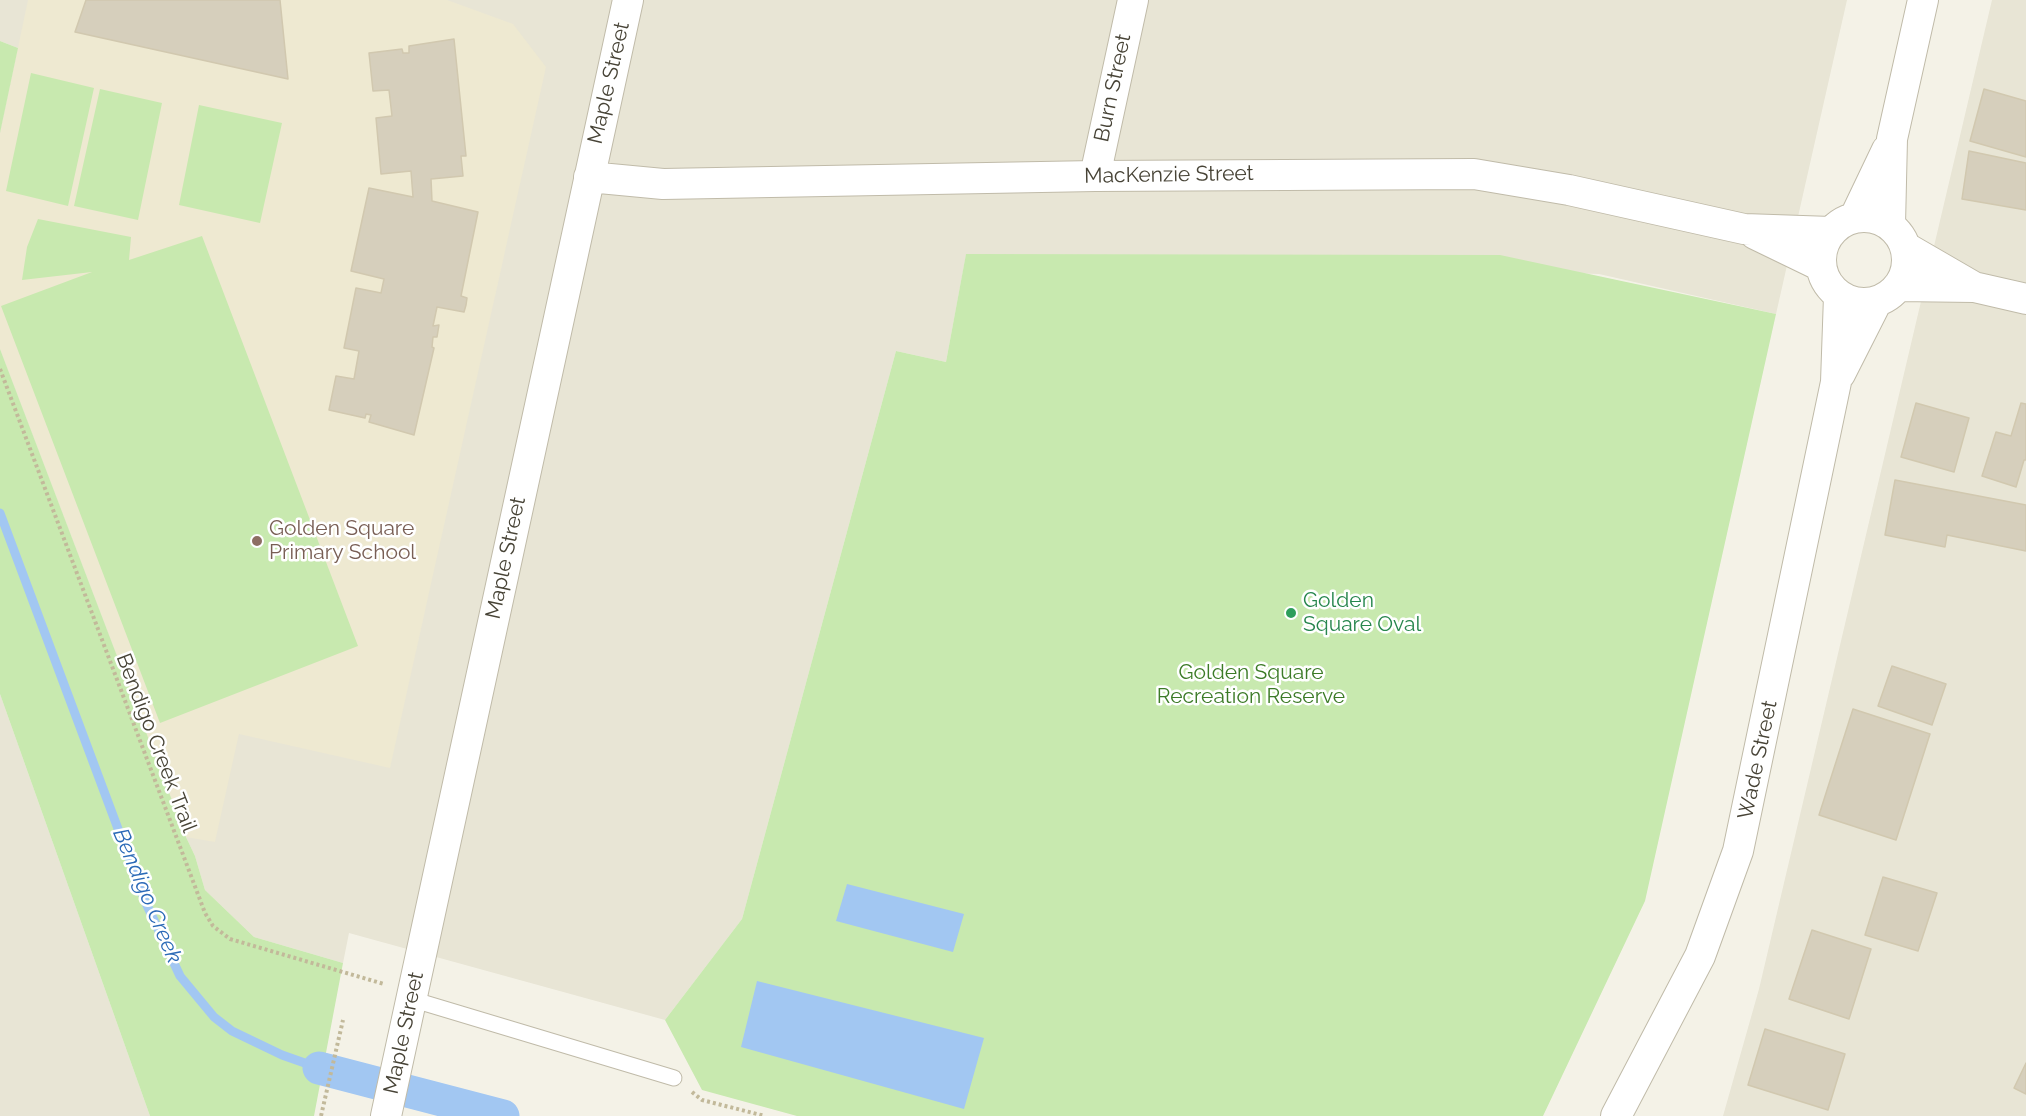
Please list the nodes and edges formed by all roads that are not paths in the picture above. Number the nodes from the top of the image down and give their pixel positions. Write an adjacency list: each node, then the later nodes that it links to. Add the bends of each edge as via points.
1 (628, 0): 6 (street, Maple Street)
2 (1133, 0): 5 (street, Burn Street)
3 (1923, 0): 4 (street)
4 (1892, 139): 7 (street); 9 (street)
5 (1095, 176): 6 (street, MacKenzie Street, via 663,184); 8 (street, MacKenzie Street, via 1474,174)
6 (589, 177): 16 (street, Maple Street)
7 (1843, 225): 8 (street, MacKenzie Street); 9 (street, via 1867,216); 10 (street, via 1821,254)
8 (1744, 228): 10 (street, MacKenzie Street)
9 (1897, 236): 11 (street); 12 (street, via 1907,261 1905,274)
10 (1821, 266): 13 (street)
11 (1974, 287): 12 (street); 14 (street)
12 (1888, 294): 13 (street, via 1864,304); 15 (street, Wade Street)
13 (1839, 296): 15 (street, Wade Street)
14 (2026, 299)
15 (1836, 382): 19 (street, Wade Street, via 1738,851 1700,956)
16 (411, 999): 17 (lane); 18 (street, Maple Street)
17 (674, 1078)
18 (386, 1116)
19 (1616, 1116)

